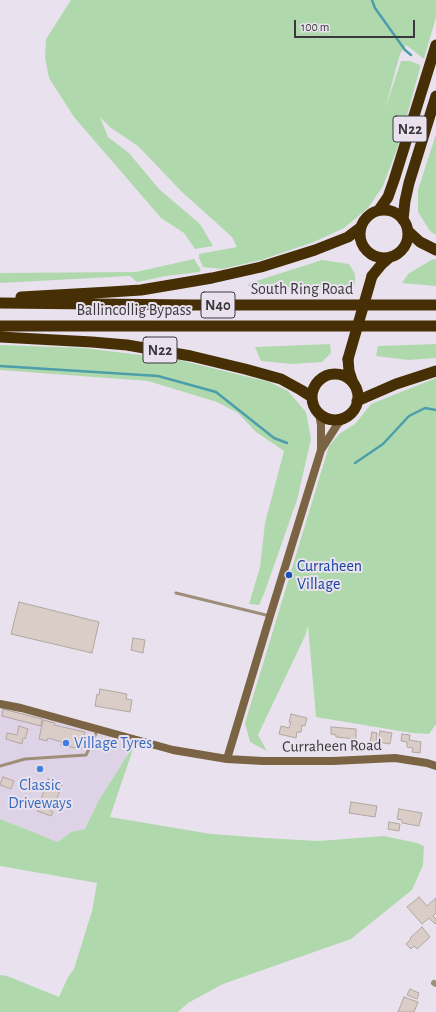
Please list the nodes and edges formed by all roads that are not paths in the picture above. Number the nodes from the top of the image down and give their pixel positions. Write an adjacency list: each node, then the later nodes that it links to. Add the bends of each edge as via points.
1 (436, 44): 3 (highway, N22, via 394,180 388,196)
2 (436, 96): 4 (highway, N22, via 409,183)
3 (378, 210): 4 (highway, via 392,212); 5 (highway, N22, via 367,217)
4 (403, 220): 6 (highway)
5 (360, 228): 8 (highway, via 361,243); 11 (highway, N22, via 348,237 303,254 212,278 141,290)
6 (408, 231): 7 (highway, via 420,242); 9 (highway, via 406,244)
7 (436, 250)
8 (371, 254): 9 (highway); 10 (highway)
9 (390, 258): 10 (highway)
10 (372, 276): 17 (highway, bridge)
11 (0, 298)
12 (0, 303): 13 (highway, South Ring Road / N40, via 192,306)
13 (436, 305)
14 (0, 326): 15 (highway, Ballincollig Bypass / N40)
15 (436, 326)
16 (0, 337): 21 (highway, N22, via 92,342 191,356 281,379)
17 (348, 359): 19 (highway); 20 (highway)
18 (436, 371): 22 (highway, via 396,384)
19 (333, 374): 20 (highway, via 348,378); 21 (highway, via 316,384)
20 (353, 383): 22 (highway)
21 (312, 397): 23 (highway)
22 (358, 401): 24 (highway, via 355,408)
23 (319, 413): 24 (highway, via 330,419); 25 (street)
24 (344, 418): 25 (street)
25 (321, 450): 27 (street)
26 (176, 593): 27 (lane)
27 (270, 616): 30 (street)
28 (0, 704): 29 (street, Curraheen Road)
29 (98, 729): 30 (street, Curraheen Road, via 173,750); 31 (lane, via 86,755 25,759)
30 (227, 759): 32 (street, Curraheen Road, via 333,761 395,758)
31 (0, 766)
32 (436, 766)

